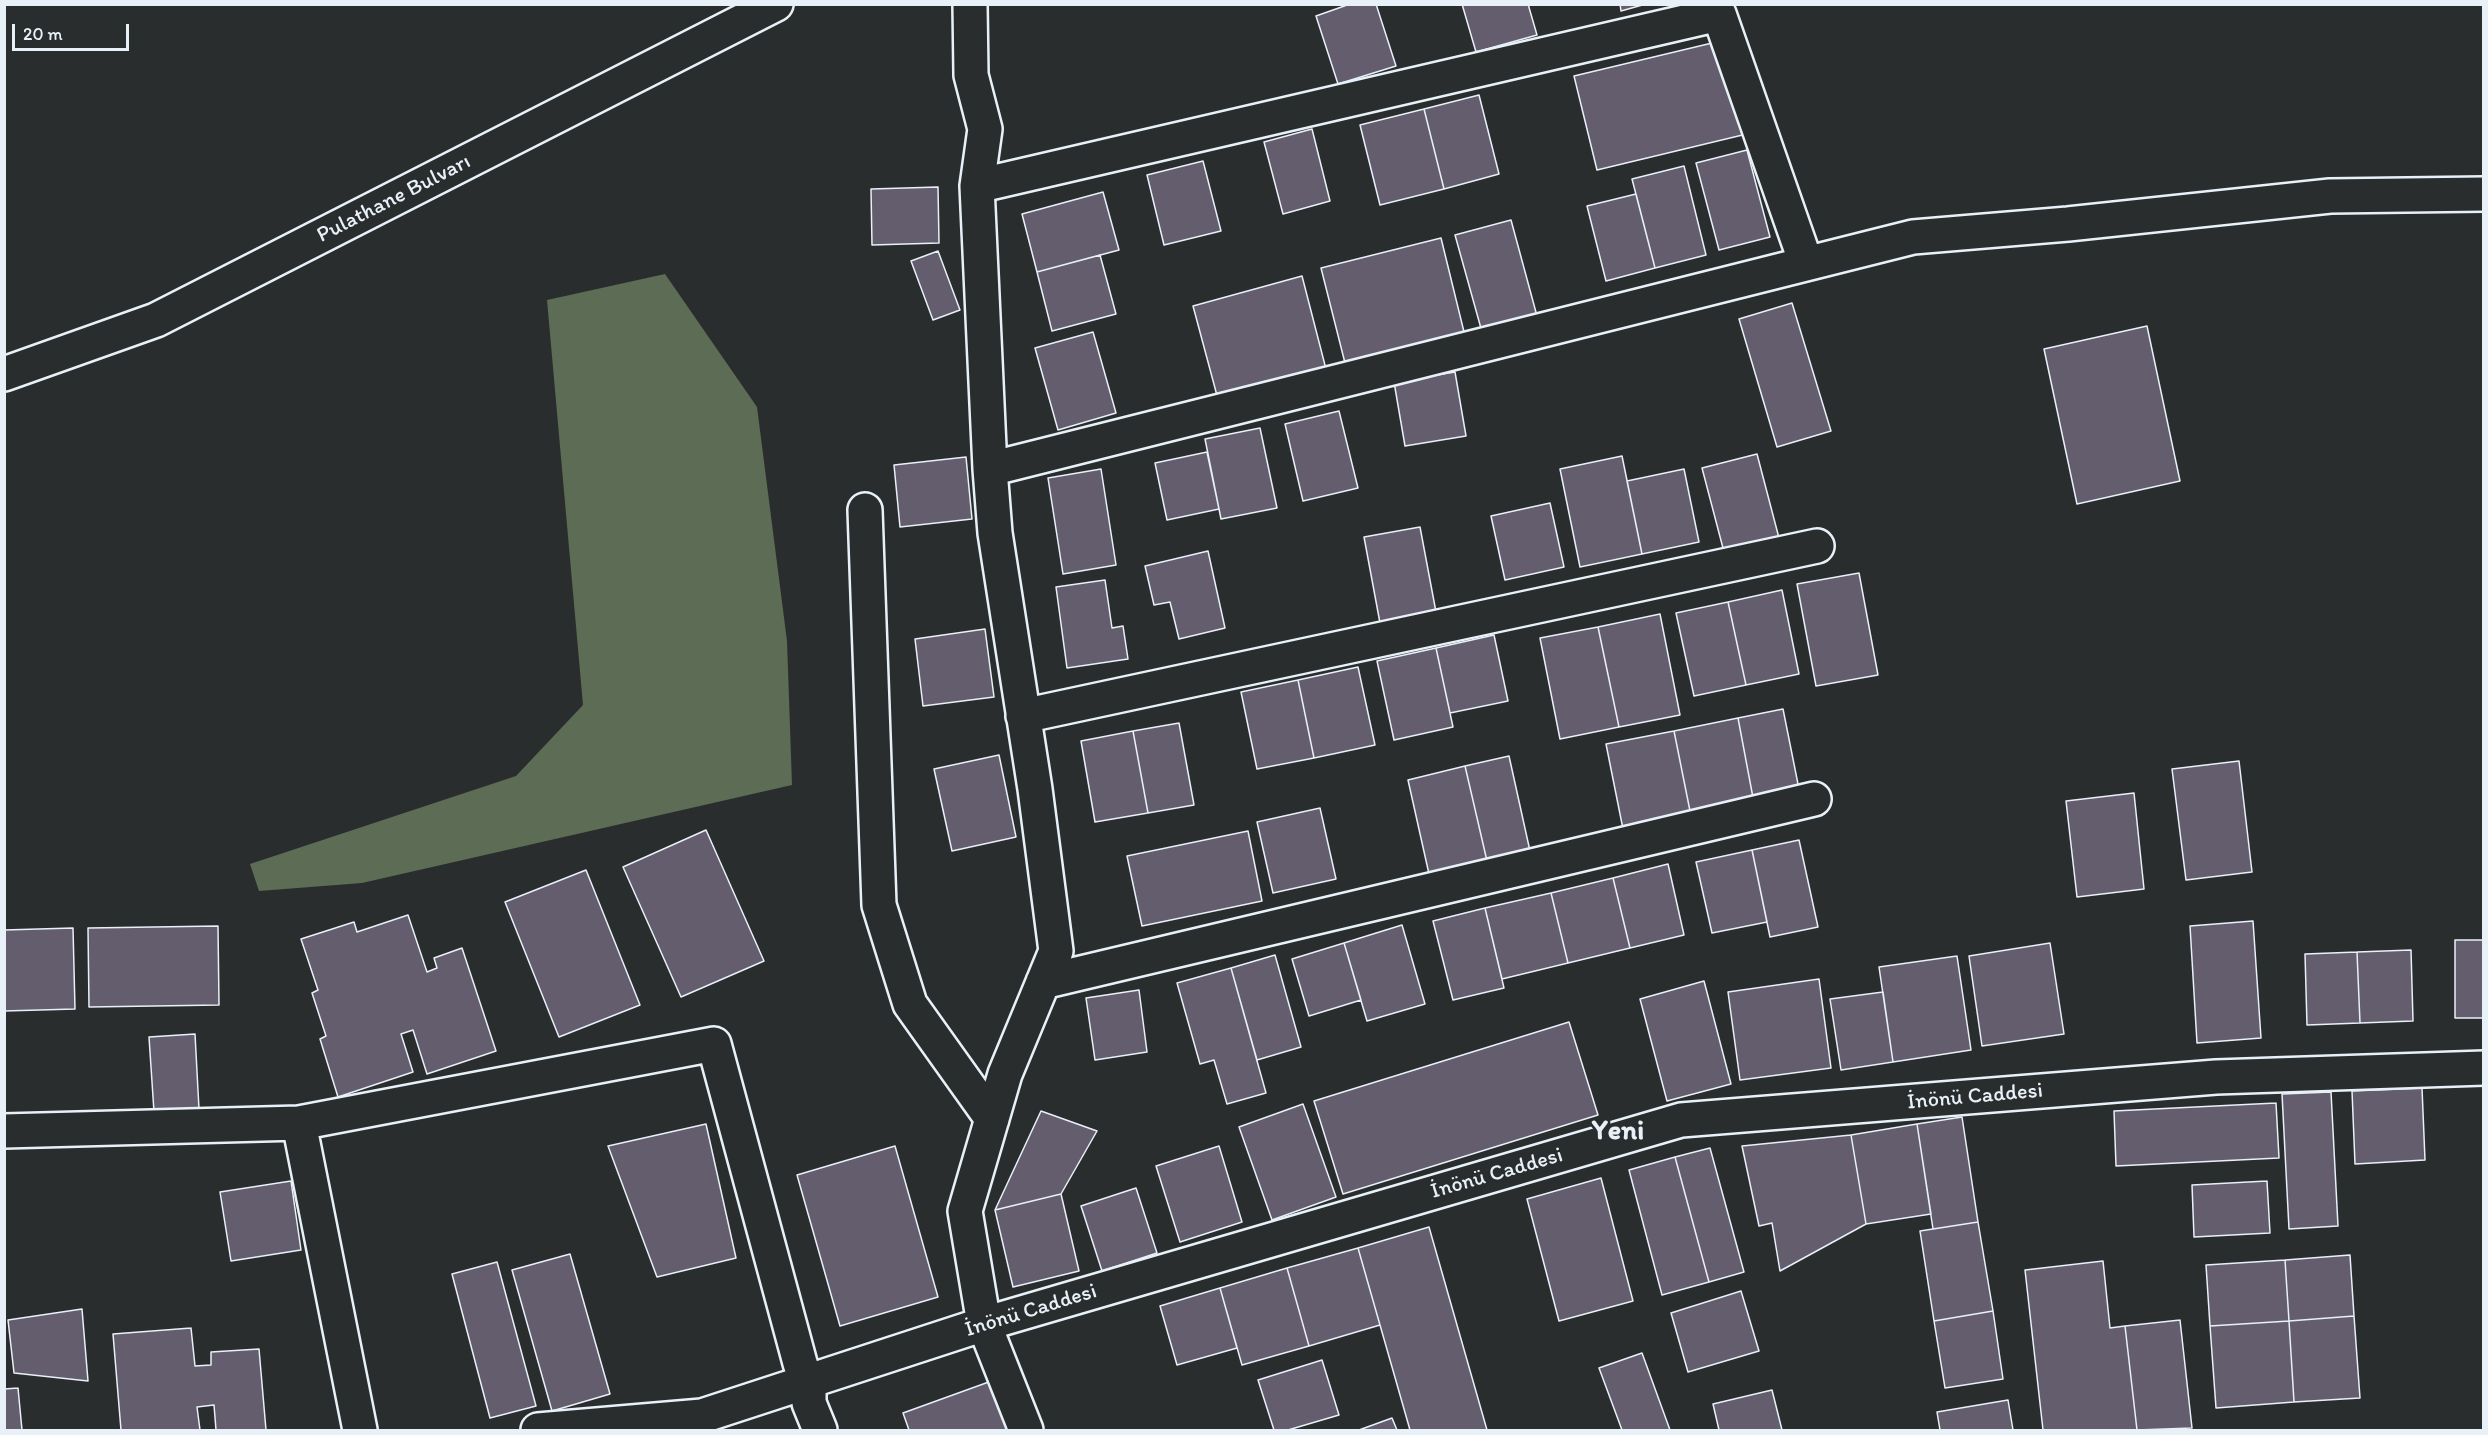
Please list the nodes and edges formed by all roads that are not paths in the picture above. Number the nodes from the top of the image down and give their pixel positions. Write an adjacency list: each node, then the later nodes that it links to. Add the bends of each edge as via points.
1 (776, 4): 6 (street, Pulathane Bulvarı, via 156,320)
2 (969, 4): 3 (street, via 971,75 985,129)
3 (977, 186): 5 (street, via 1719,14); 7 (street)
4 (2484, 194): 5 (street, via 2330,196 1912,237)
5 (1806, 263): 7 (street)
6 (4, 374)
7 (990, 469): 10 (street, via 995,533)
8 (865, 510): 14 (street, via 879,905 910,1004)
9 (1817, 546): 10 (street)
10 (1023, 716): 12 (street, via 1056,951)
11 (1814, 799): 12 (street)
12 (1043, 982): 14 (street, via 1005,1074)
13 (2484, 1068): 17 (street, İnönü Caddesi, via 2216,1077 1681,1120)
14 (992, 1119): 17 (street, via 965,1212)
15 (299, 1123): 16 (street); 18 (street, via 714,1044); 19 (street)
16 (4, 1131)
17 (984, 1324): 18 (street, İnönü Caddesi); 22 (street)
18 (808, 1382): 20 (street, İnönü Caddesi, via 702,1416); 21 (street, via 809,1403)
19 (360, 1431)
20 (538, 1431)
21 (819, 1431)
22 (1026, 1431)

